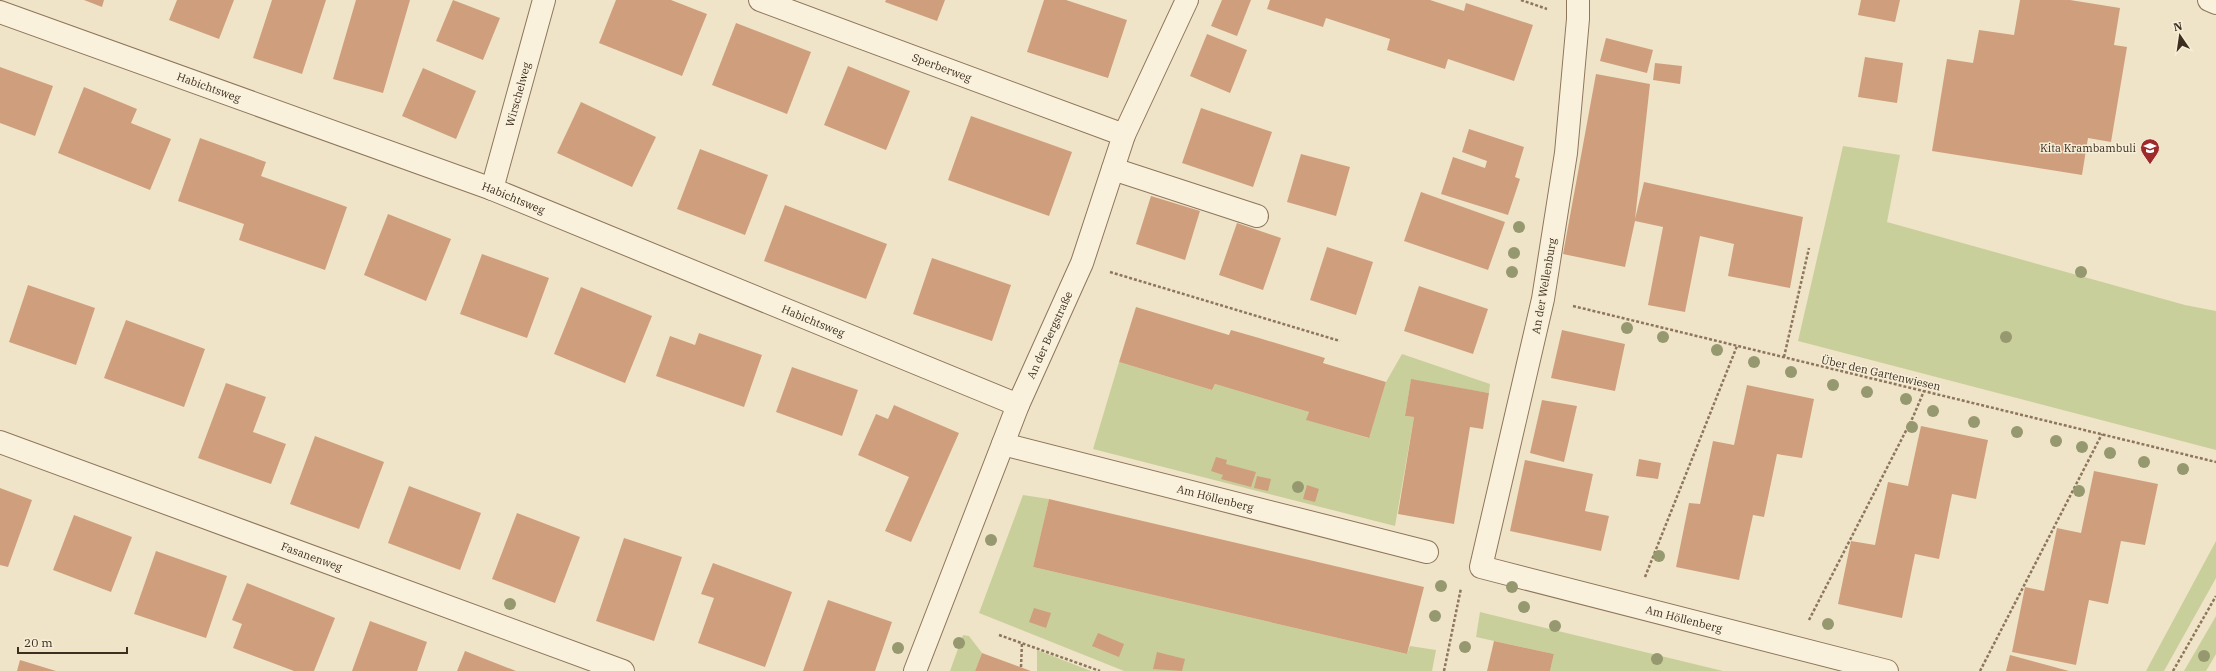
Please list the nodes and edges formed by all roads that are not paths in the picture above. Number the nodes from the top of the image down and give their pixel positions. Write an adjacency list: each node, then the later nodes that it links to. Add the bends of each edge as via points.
1 (544, 0): 10 (street, Wirschelweg)
2 (760, 0): 8 (street, Sperberweg)
3 (1188, 0): 8 (street, An der Bergstraße)
4 (1578, 0): 16 (street, An der Wellenburg, via 1566,153 1543,299)
5 (2209, 0): 6 (street)
6 (2216, 3)
7 (0, 12): 10 (street, Habichtsweg)
8 (1124, 135): 9 (street, An der Bergstraße)
9 (1113, 169): 11 (street); 12 (street, An der Bergstraße, via 1082,263)
10 (492, 190): 12 (street, Habichtsweg)
11 (1257, 216)
12 (1018, 405): 14 (street, An der Bergstraße)
13 (0, 442): 17 (street, Fasanenweg)
14 (1004, 444): 15 (street, Am Höllenberg); 18 (street, An der Bergstraße)
15 (1427, 552)
16 (1481, 567): 19 (street, Am Höllenberg)
17 (623, 671)
18 (915, 671)
19 (1887, 671)

